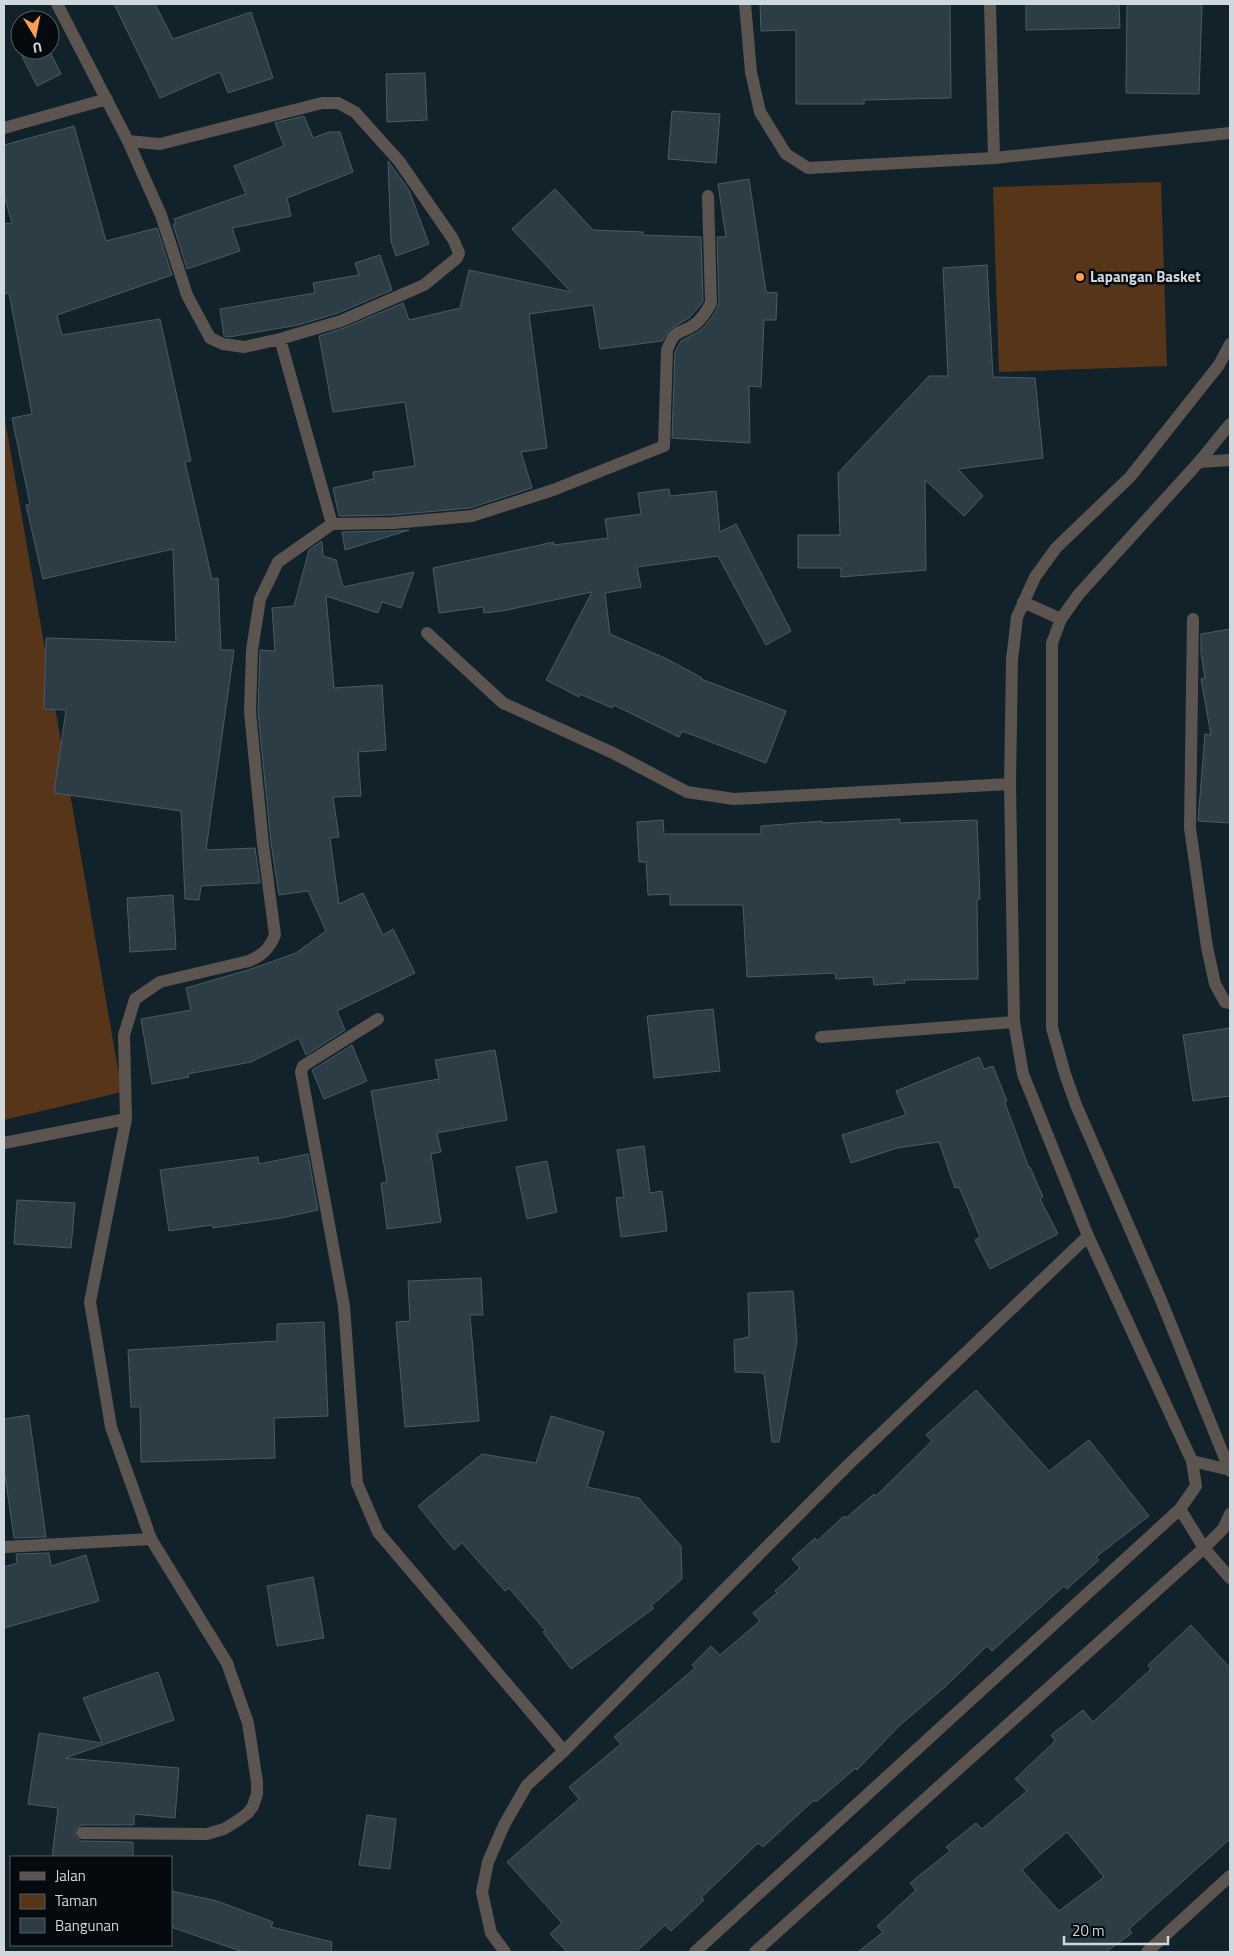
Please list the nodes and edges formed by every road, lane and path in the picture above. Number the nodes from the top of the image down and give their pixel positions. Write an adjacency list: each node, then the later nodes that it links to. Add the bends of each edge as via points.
1 (57, 4): 4 (street)
2 (745, 4): 8 (street, via 751,72 760,112 786,154 808,168)
3 (990, 4): 8 (street)
4 (106, 99): 5 (street); 7 (street)
5 (4, 128)
6 (1230, 134): 8 (street)
7 (128, 140): 10 (street, via 161,215 187,295 210,338 244,347); 10 (street, via 160,144 322,103 338,103 355,112 399,161 453,238 459,253 457,258 424,285 341,321)
8 (994, 158)
9 (708, 196): 15 (street, via 711,303 705,315 694,325 672,338 667,350 664,446 553,490 472,516)
10 (280, 338): 15 (street)
11 (1230, 344): 16 (street, via 1219,365 1130,477 1056,548 1035,577)
12 (1230, 424): 14 (street)
13 (1230, 460): 14 (street)
14 (1199, 462): 17 (street, via 1078,595)
15 (332, 524): 25 (street, via 278,562 260,599 252,650 250,712 275,935 262,955 249,961 160,982 135,999 124,1035)
16 (1024, 602): 17 (street); 20 (street, via 1017,617 1012,660)
17 (1061, 619): 29 (street, via 1052,643 1052,1028 1076,1104 1161,1300)
18 (1193, 619): 21 (street, via 1190,828 1213,975 1225,1002)
19 (427, 633): 20 (street, via 503,703 613,753 687,792 734,799)
20 (1010, 784): 23 (street)
21 (1230, 1002)
22 (378, 1019): 36 (street, via 303,1066 301,1072 344,1306 357,1483 378,1532)
23 (1014, 1022): 24 (street); 27 (street, via 1023,1074)
24 (821, 1037)
25 (126, 1118): 26 (street); 32 (street, via 90,1302 111,1427)
26 (4, 1143)
27 (1088, 1236): 28 (street); 36 (street, via 848,1465)
28 (1192, 1461): 29 (street); 30 (street, via 1196,1486)
29 (1230, 1471)
30 (1180, 1508): 34 (street); 40 (street)
31 (1230, 1514): 34 (street, via 1223,1529)
32 (151, 1539): 33 (street); 37 (street, via 227,1663 248,1723 258,1794 248,1813 224,1829 207,1834)
33 (4, 1547)
34 (1204, 1548): 35 (street); 41 (street)
35 (1230, 1578)
36 (564, 1750): 39 (street, via 527,1785 488,1862 482,1892 491,1933)
37 (82, 1833)
38 (1230, 1876): 42 (street)
39 (505, 1952)
40 (695, 1952)
41 (755, 1952)
42 (1147, 1952)

